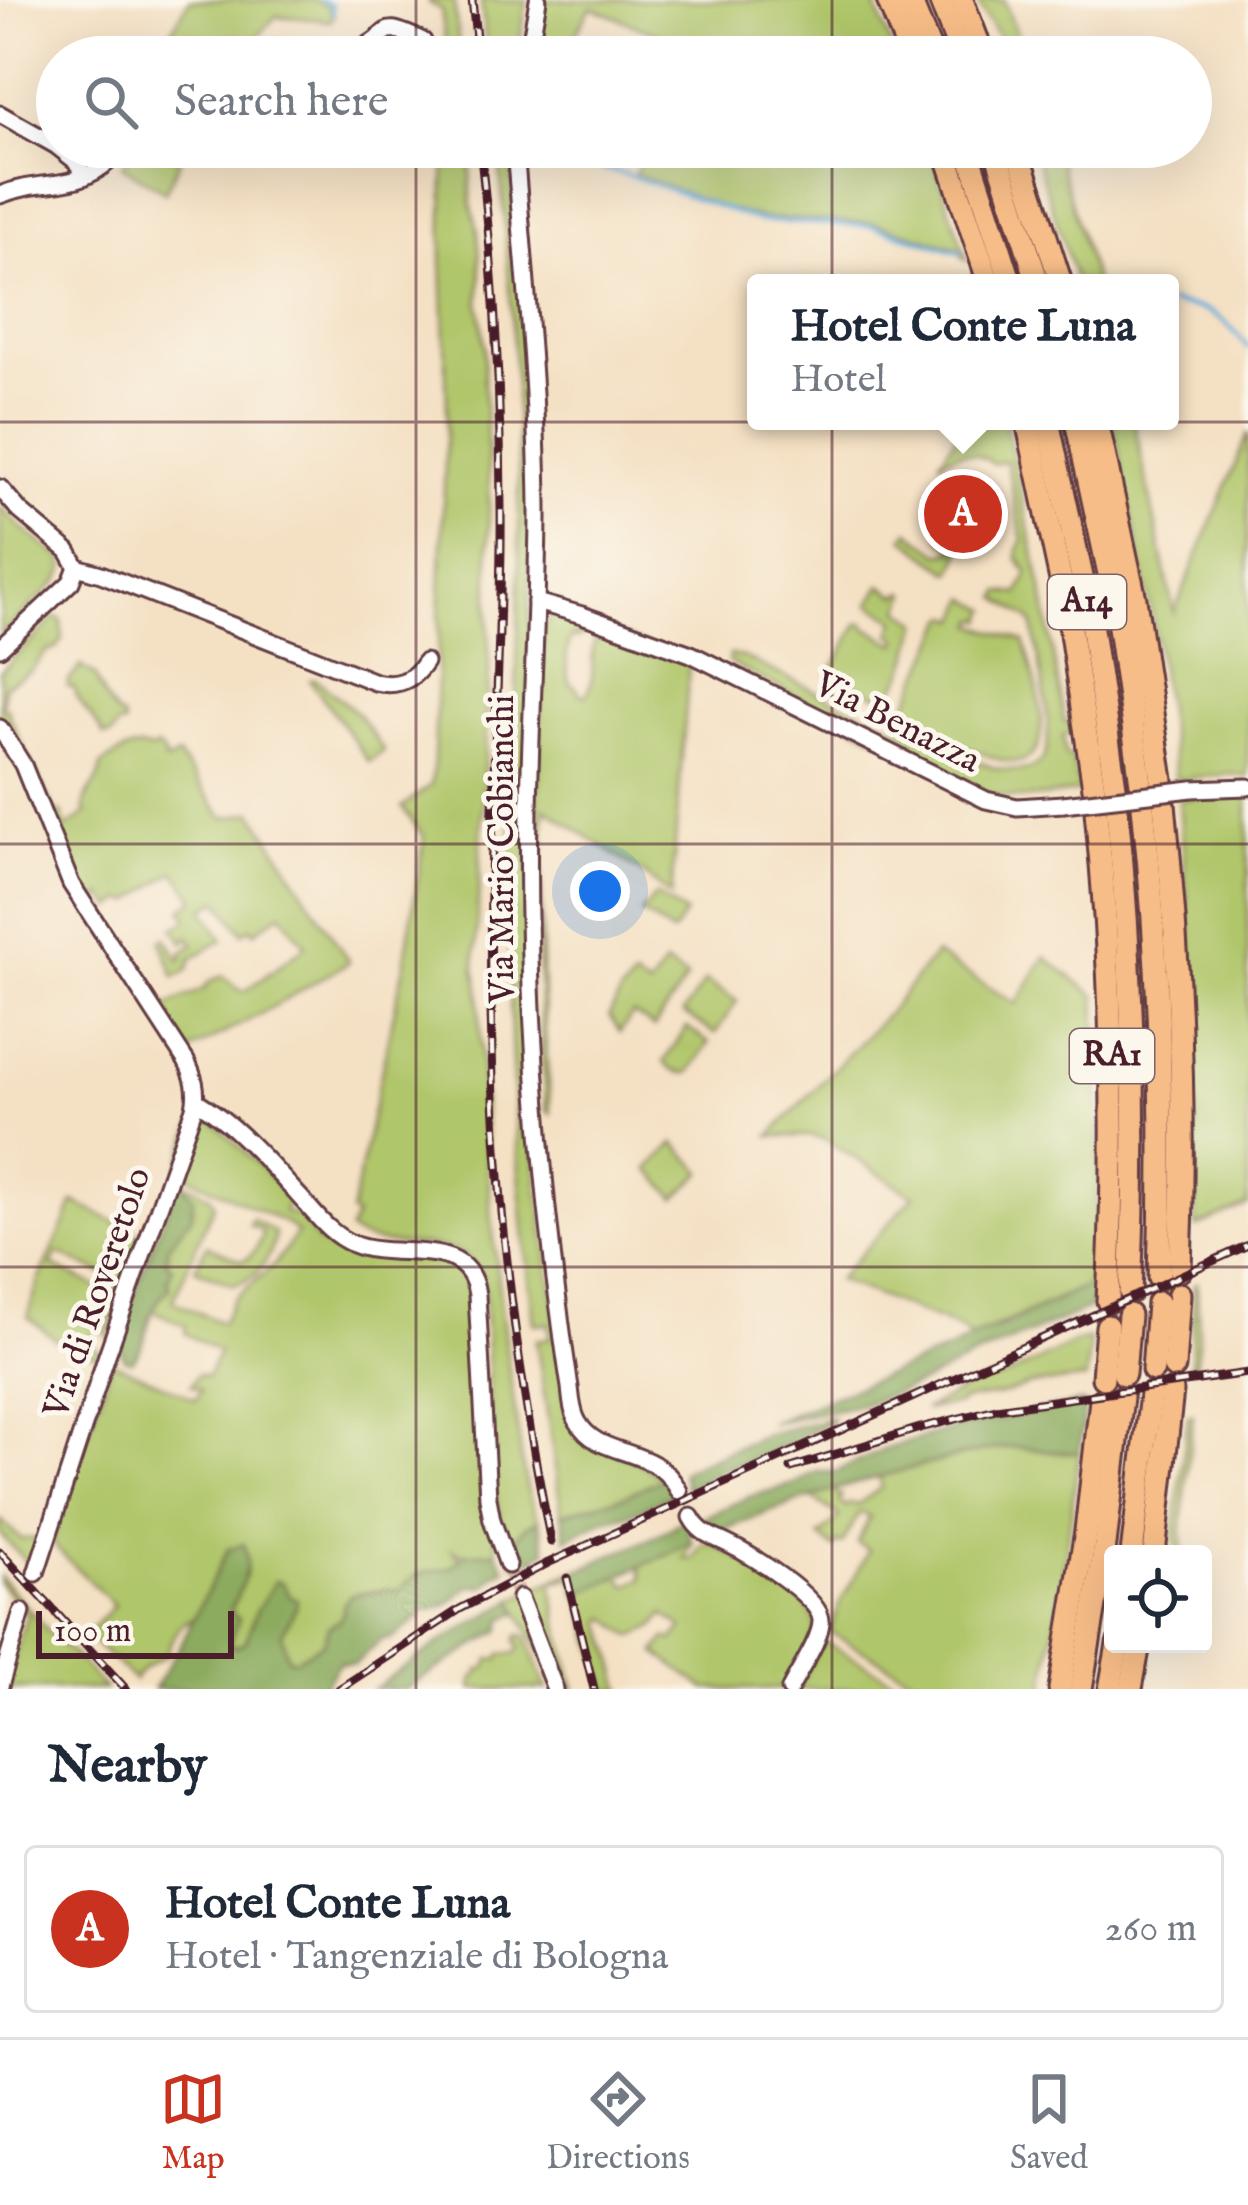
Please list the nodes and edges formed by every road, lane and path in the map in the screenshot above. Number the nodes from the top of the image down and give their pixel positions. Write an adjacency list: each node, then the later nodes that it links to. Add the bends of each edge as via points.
1 (538, 0): 8 (street)
2 (888, 0): 9 (highway)
3 (910, 0): 10 (highway)
4 (940, 0): 11 (highway)
5 (962, 0): 12 (highway)
6 (378, 36): 7 (street, via 389,29)
7 (412, 36)
8 (532, 36)
9 (903, 36)
10 (925, 36)
11 (954, 36)
12 (976, 36)
13 (0, 114): 14 (street)
14 (36, 134)
15 (81, 168): 22 (street)
16 (100, 168): 22 (street)
17 (517, 168): 34 (street, Via Mario Cobianchi, via 536,406)
18 (951, 168): 24 (highway)
19 (974, 168): 25 (highway)
20 (1002, 168): 26 (highway)
21 (1024, 168): 27 (highway)
22 (86, 176): 23 (street)
23 (0, 195)
24 (986, 274)
25 (1008, 274)
26 (1035, 274)
27 (1057, 274)
28 (1029, 430): 39 (highway)
29 (1050, 430): 39 (highway, A14, via 1089,610)
30 (1078, 430): 31 (highway, A14, via 1151,781 1135,599)
31 (1099, 430)
32 (0, 488): 33 (street)
33 (77, 568): 35 (street); 36 (street, via 386,685 412,678)
34 (536, 602): 38 (street, Via Benazza, bridge, via 691,654 986,800 1017,807); 49 (street, Via Mario Cobianchi, via 529,812 534,1057 573,1409 587,1433 663,1468)
35 (0, 648)
36 (425, 662)
37 (0, 728): 41 (street, via 79,898 190,1068)
38 (1248, 787)
39 (1105, 798): 43 (highway, A14, via 1133,1041 1134,1174)
40 (1154, 805): 42 (highway, RA1, via 1179,995 1183,1148)
41 (196, 1101): 53 (street, via 347,1242 448,1256 471,1274 489,1506); 54 (street, Via di Roveretolo)
42 (1170, 1274)
43 (1119, 1296)
44 (1168, 1298): 47 (highway)
45 (1129, 1315): 48 (highway)
46 (1107, 1325): 48 (highway)
47 (1164, 1368)
48 (1112, 1387): 62 (highway); 63 (highway, via 1102,1564)
49 (679, 1491)
50 (691, 1517): 61 (street, via 818,1610 819,1633)
51 (1134, 1545): 52 (highway, via 1162,1393)
52 (1154, 1545)
53 (508, 1565)
54 (36, 1574)
55 (520, 1598): 60 (street)
56 (22, 1612): 59 (street)
57 (1116, 1653): 64 (highway)
58 (1137, 1653): 65 (highway)
59 (0, 1686)
60 (555, 1689)
61 (790, 1689)
62 (1060, 1689)
63 (1081, 1689)
64 (1110, 1689)
65 (1131, 1689)

